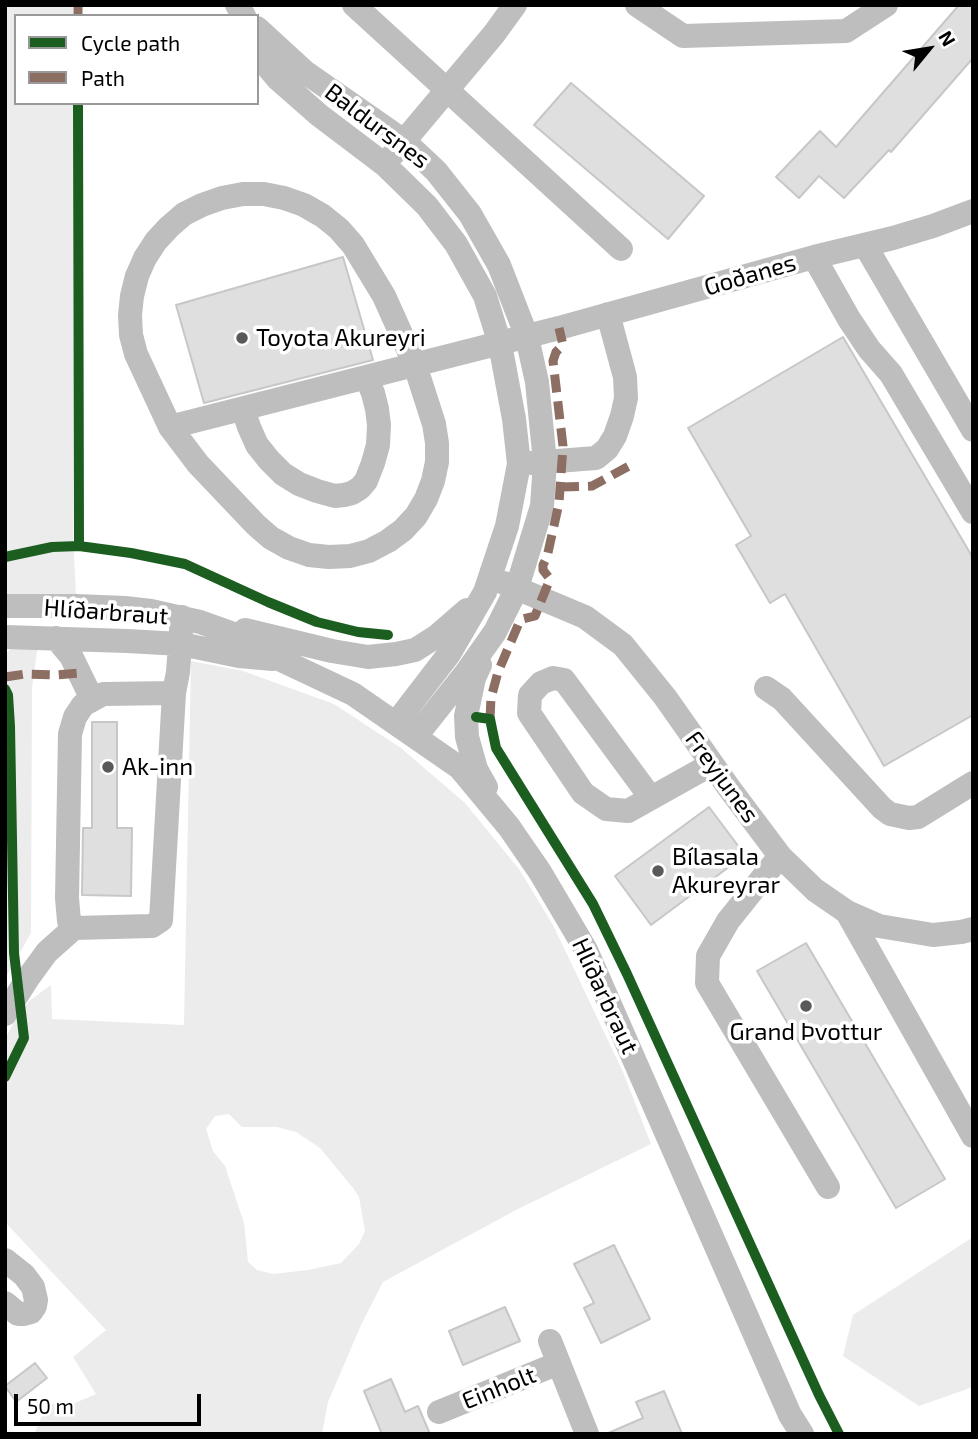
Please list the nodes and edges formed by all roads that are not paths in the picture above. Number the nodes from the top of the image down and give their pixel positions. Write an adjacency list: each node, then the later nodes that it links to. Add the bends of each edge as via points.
1 (354, 5): 7 (street)
2 (515, 5): 7 (street)
3 (637, 5): 4 (street, via 683,36 846,32)
4 (886, 5)
5 (259, 30): 8 (street, Baldursnes, via 304,72)
6 (259, 56): 9 (street, Baldursnes, via 319,115)
7 (447, 90): 8 (street); 12 (street)
8 (404, 141): 9 (street); 15 (street, Baldursnes, via 436,171 470,214 499,265)
9 (385, 165): 16 (street, Baldursnes, via 427,206 456,244 485,296)
10 (973, 211): 11 (street, Goðanes)
11 (865, 245): 13 (street, Goðanes); 21 (street)
12 (621, 249)
13 (814, 257): 14 (street, Goðanes); 24 (street)
14 (608, 314): 15 (street, Goðanes); 22 (street, via 625,377 626,398 615,436 596,458)
15 (527, 337): 16 (street, Goðanes); 22 (street, Baldursnes)
16 (500, 344): 17 (street, Goðanes); 23 (street, Baldursnes)
17 (415, 365): 18 (street, Goðanes); 20 (street, via 438,443 433,481 416,516 403,530 369,551 350,556 309,555 271,538 198,464); 20 (street, via 384,296 339,229 304,205 284,198 264,194 222,198 184,214 169,227 145,258 131,296 136,355)
18 (366, 377): 19 (street, Goðanes); 19 (street, via 377,409 378,444 366,481 352,493 335,496 283,474 257,445)
19 (243, 409): 20 (street, Goðanes)
20 (170, 427)
21 (973, 430)
22 (545, 462): 23 (street); 26 (street, Baldursnes, via 542,506)
23 (519, 464): 25 (street, Baldursnes, via 507,526)
24 (973, 512)
25 (488, 585): 26 (street, Freyjunes); 28 (street, via 437,636 415,650 396,654 368,657); 37 (street, Baldursnes)
26 (517, 588): 29 (street, Baldursnes); 38 (street, Freyjunes, via 585,617 622,645)
27 (5, 606): 28 (street, Hlíðarbraut, via 125,608)
28 (191, 620): 32 (street); 33 (street, Hlíðarbraut, via 245,638)
29 (495, 632): 37 (street, Baldursnes, via 466,673); 41 (street, via 474,678 466,726 476,769)
30 (5, 637): 31 (street, Hlíðarbraut)
31 (55, 638): 32 (street, Hlíðarbraut); 36 (street, via 71,656)
32 (181, 644): 33 (street, Hlíðarbraut); 35 (street)
33 (281, 660): 37 (street, Hlíðarbraut, via 353,694)
34 (766, 688): 39 (street, via 782,699 890,814 918,817)
35 (174, 693): 36 (street, via 103,694); 44 (street, via 160,920 152,926)
36 (92, 699): 44 (street, via 75,717 70,734 67,910)
37 (406, 730): 41 (street, Hlíðarbraut, via 460,768)
38 (712, 764): 40 (street); 42 (street, Freyjunes)
39 (973, 783)
40 (651, 798): 40 (street, via 628,811 606,809 583,793 529,713 530,695 541,683 564,680)
41 (509, 827): 53 (street, Hlíðarbraut, via 586,950)
42 (780, 856): 43 (street, Freyjunes, via 815,890); 48 (street, via 728,920 708,956 707,983)
43 (847, 912): 45 (street, Freyjunes, via 879,926); 47 (street)
44 (74, 928): 46 (street, via 47,952)
45 (969, 937)
46 (5, 1014)
47 (973, 1136)
48 (828, 1187)
49 (6, 1263): 50 (street, via 24,1275 36,1300 31,1312 24,1314)
50 (5, 1303)
51 (439, 1412): 52 (street, Einholt, via 554,1352)
52 (587, 1434)
53 (802, 1434)

